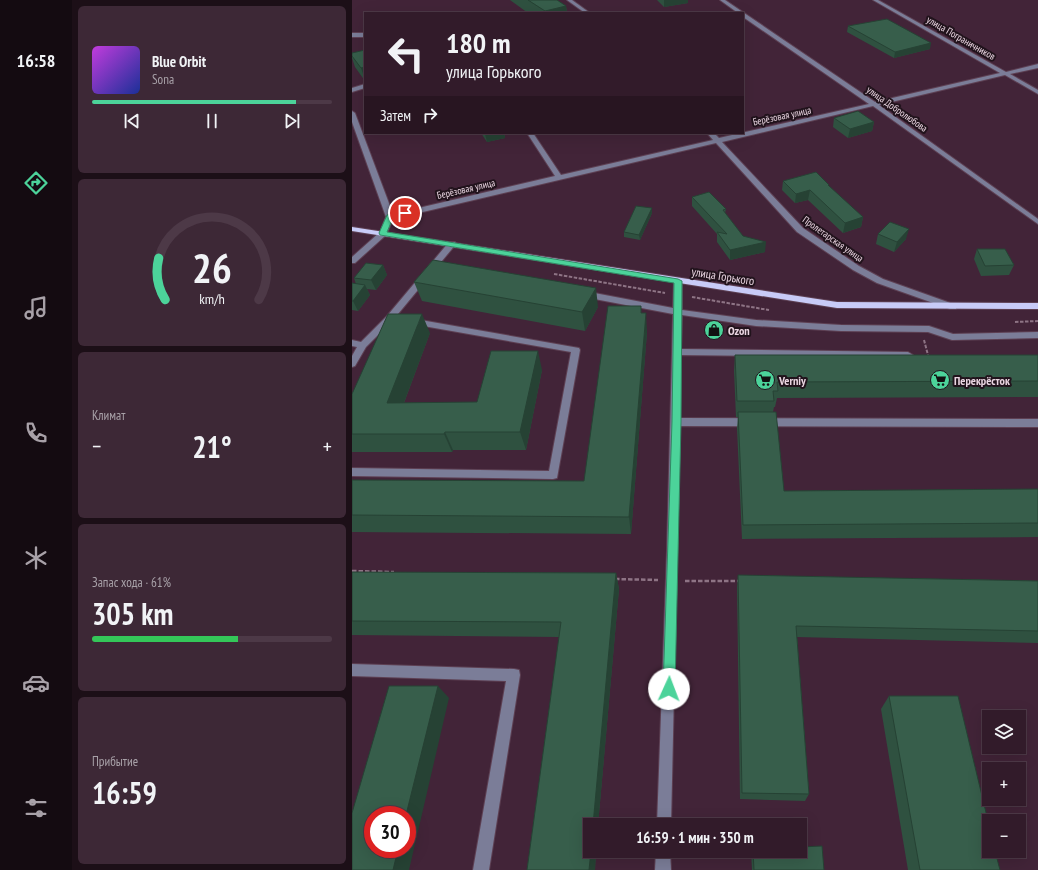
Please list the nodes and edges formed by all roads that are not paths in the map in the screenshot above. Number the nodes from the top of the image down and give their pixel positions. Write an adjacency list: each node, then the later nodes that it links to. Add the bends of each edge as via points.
1 (570, 0): 4 (street)
2 (722, 0): 5 (street, улица Добролюбова)
3 (875, 0): 10 (street, улица Пограничников)
4 (587, 12)
5 (739, 12)
6 (744, 15): 14 (street, улица Добролюбова)
7 (364, 34): 8 (street)
8 (352, 35)
9 (1038, 66): 10 (street, Берёзовая улица)
10 (1006, 74): 13 (street, улица Пограничников); 14 (street, Берёзовая улица)
11 (364, 86): 12 (street)
12 (352, 90)
13 (1038, 92)
14 (875, 105): 18 (street, Берёзовая улица); 21 (street, улица Добролюбова)
15 (352, 113): 20 (street)
16 (531, 134): 19 (street)
17 (711, 134): 18 (street, Пролетарская улица)
18 (717, 140): 19 (street, Берёзовая улица); 29 (street, Пролетарская улица, via 806,235 880,281)
19 (560, 178): 20 (street, Берёзовая улица)
20 (390, 217): 23 (street)
21 (1038, 222)
22 (352, 229): 23 (main road, улица Горького)
23 (383, 233): 24 (main road, улица Горького); 25 (street)
24 (452, 244): 26 (main road, улица Горького); 31 (street, via 437,267)
25 (352, 261)
26 (678, 281): 29 (main road, улица Горького, via 837,305); 30 (street)
27 (579, 293): 30 (street)
28 (1038, 306): 29 (main road, улица Горького)
29 (953, 307)
30 (678, 312): 32 (street, via 756,323 840,328 929,329 952,337); 35 (street)
31 (390, 318): 34 (street); 40 (street, via 576,350 553,475)
32 (1038, 335)
33 (352, 343): 34 (street)
34 (363, 345): 37 (street)
35 (677, 352): 36 (street); 38 (street)
36 (920, 355)
37 (352, 364)
38 (676, 422): 39 (street); 42 (street)
39 (1038, 423)
40 (352, 472)
41 (352, 670): 44 (street, via 514,675)
42 (664, 818)
43 (663, 858): 45 (street)
44 (481, 870)
45 (663, 870)

